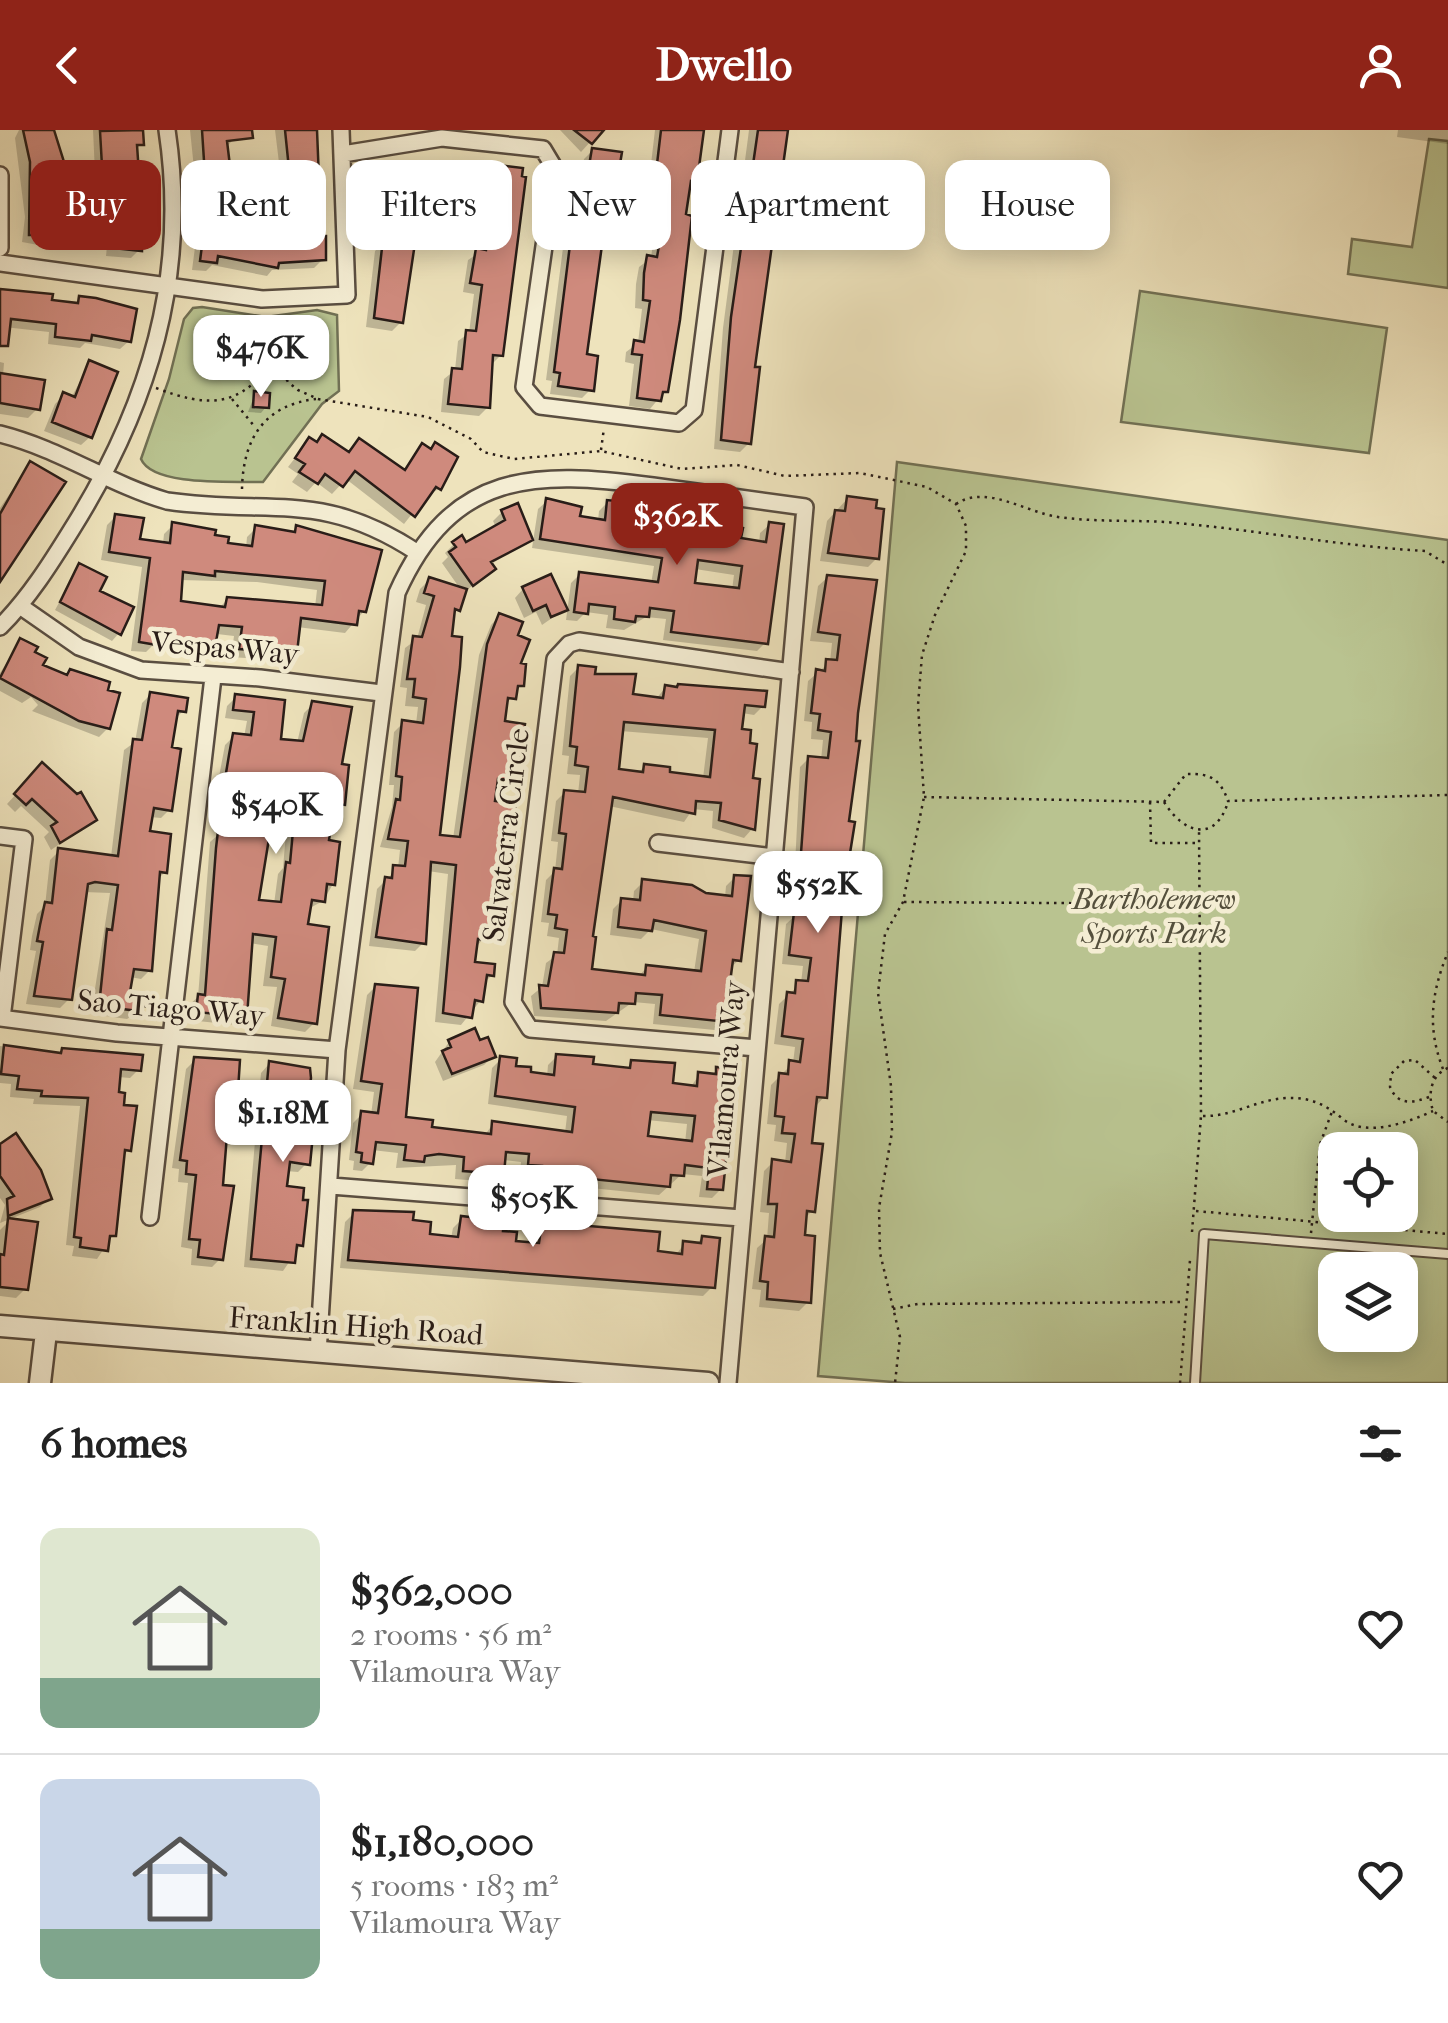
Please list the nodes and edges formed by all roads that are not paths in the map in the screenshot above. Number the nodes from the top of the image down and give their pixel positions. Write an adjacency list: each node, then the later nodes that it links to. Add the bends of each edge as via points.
1 (167, 130): 8 (street, via 174,202)
2 (341, 130): 4 (street)
3 (730, 130): 4 (street, via 694,410 679,423 540,406 524,387 555,169 543,149 442,138)
4 (343, 154): 8 (street, via 347,295 275,299)
5 (0, 175): 6 (street)
6 (0, 248)
7 (0, 263): 8 (street)
8 (168, 286): 10 (street, via 146,384)
9 (0, 434): 10 (street)
10 (106, 475): 11 (street, via 167,501 337,512); 12 (street)
11 (418, 553): 14 (street, Vilamoura Way, via 466,505 529,478 587,477 805,507); 16 (street, Vilamoura Way, via 397,593)
12 (20, 606): 13 (street); 15 (street, Vespas Way, via 109,660)
13 (0, 626)
14 (791, 672): 19 (street, Vilamoura Way); 22 (street, Salvaterra Circle, via 579,641 560,651 513,1002 530,1029)
15 (213, 677): 16 (street, Vespas Way); 21 (street)
16 (381, 693): 23 (street, Vilamoura Way)
17 (0, 836): 20 (street, via 24,839)
18 (658, 843): 19 (street)
19 (774, 856): 22 (street, Vilamoura Way)
20 (1, 1018): 21 (street, Sao Tiago Way)
21 (168, 1036): 23 (street, Sao Tiago Way); 25 (street)
22 (757, 1048): 26 (street, Vilamoura Way)
23 (337, 1050): 24 (street, Vilamoura Way)
24 (330, 1186): 26 (street); 30 (street, Vilamoura Way)
25 (150, 1217)
26 (741, 1218): 33 (street, Vilamoura Way)
27 (1448, 1254): 34 (lane, via 1204,1234)
28 (0, 1326): 29 (street, Franklin High Road)
29 (46, 1332): 30 (street, Franklin High Road); 31 (street)
30 (318, 1354): 32 (street, Franklin High Road)
31 (40, 1383)
32 (708, 1383)
33 (728, 1383)
34 (1195, 1383)

